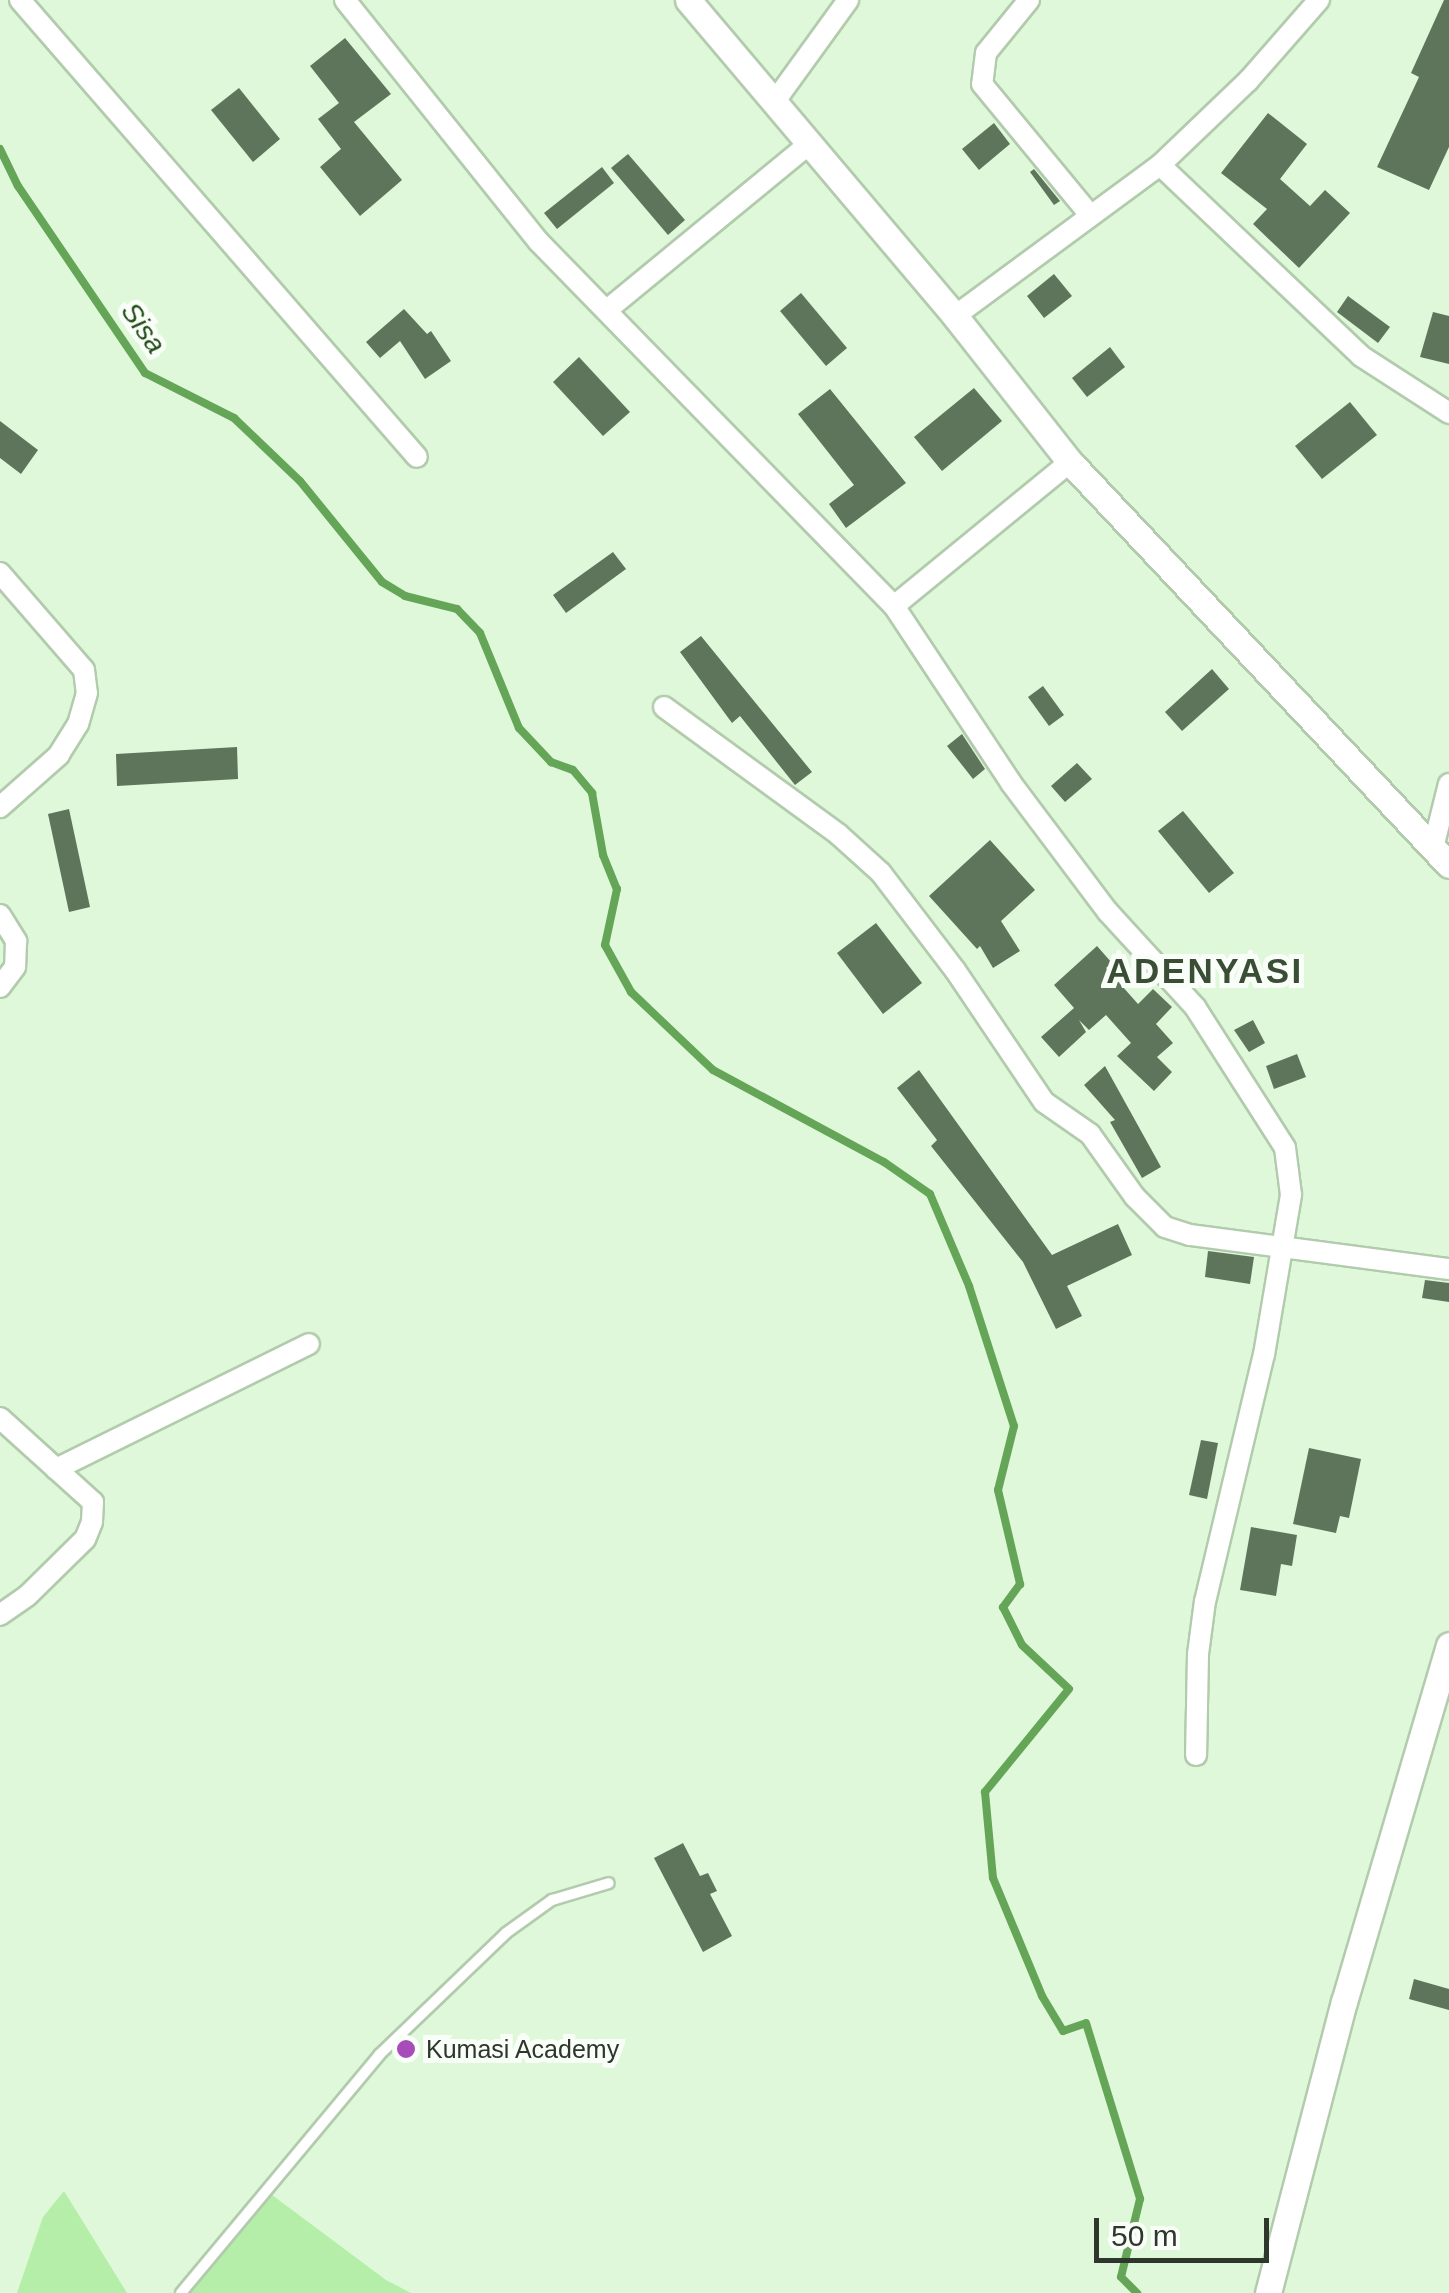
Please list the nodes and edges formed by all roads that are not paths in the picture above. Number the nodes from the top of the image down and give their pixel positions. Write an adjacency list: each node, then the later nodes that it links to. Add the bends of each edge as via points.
1 (20, 0): 14 (street)
2 (345, 0): 11 (street, via 539,242)
3 (688, 0): 7 (street)
4 (848, 0): 7 (street)
5 (1029, 0): 10 (street, via 986,53 982,84)
6 (1319, 0): 9 (street, via 1248,81)
7 (775, 100): 8 (street)
8 (810, 143): 11 (street); 12 (street)
9 (1160, 164): 10 (street); 13 (street, via 1361,356)
10 (1090, 215): 12 (street)
11 (607, 310): 17 (street)
12 (955, 316): 15 (street)
13 (1449, 413)
14 (416, 457)
15 (1070, 462): 17 (street); 21 (street)
16 (0, 573): 20 (street, via 84,670 87,692 59,754)
17 (894, 606): 24 (street, via 1032,812 1108,912 1195,1007 1285,1148 1292,1194)
18 (664, 707): 24 (street, via 881,873 1044,1102 1090,1134 1165,1228)
19 (1449, 784): 21 (street)
20 (0, 806)
21 (1441, 856)
22 (0, 916): 23 (street, via 16,941 15,967)
23 (0, 986)
24 (1282, 1244): 25 (street); 31 (street, via 1264,1354 1205,1602)
25 (1449, 1269)
26 (308, 1344): 28 (street)
27 (0, 1418): 28 (street)
28 (56, 1469): 29 (street, via 93,1502 92,1522 85,1539)
29 (0, 1615)
30 (1449, 1644): 34 (street)
31 (1196, 1755)
32 (609, 1884): 33 (lane, via 552,1900 506,1934 379,2055)
33 (182, 2293)
34 (1268, 2293)

